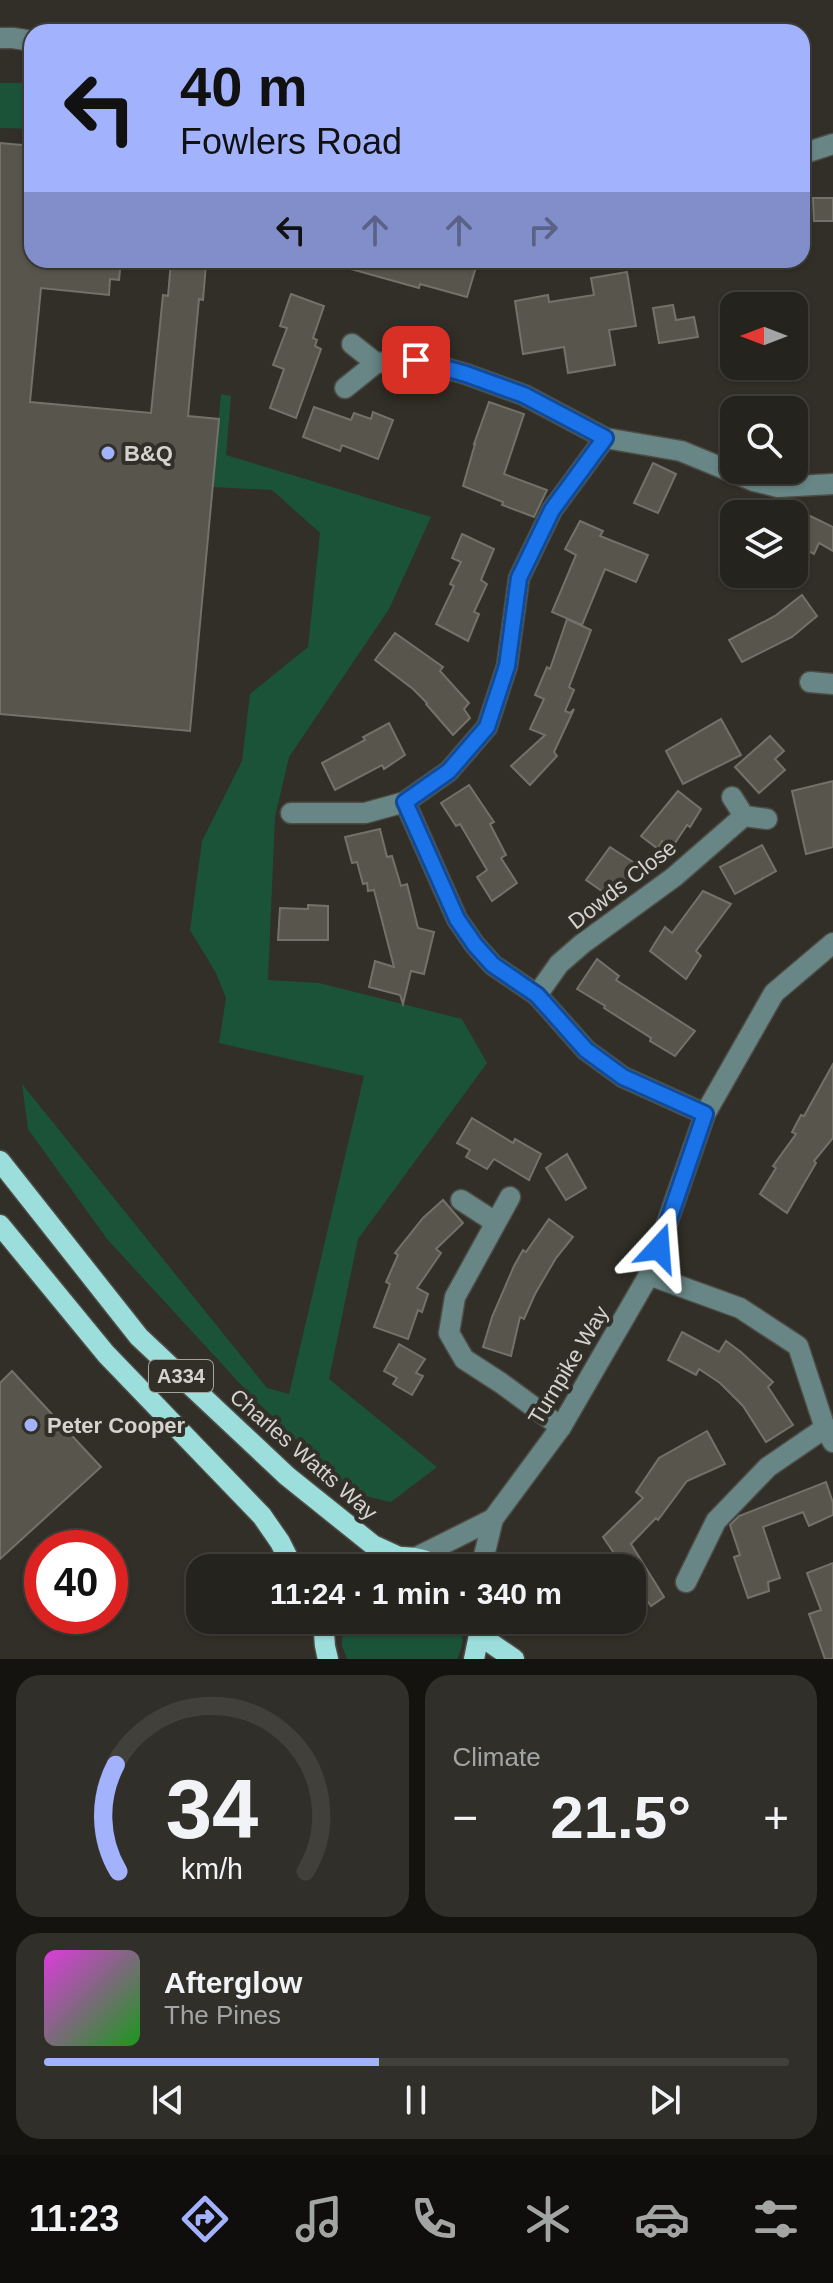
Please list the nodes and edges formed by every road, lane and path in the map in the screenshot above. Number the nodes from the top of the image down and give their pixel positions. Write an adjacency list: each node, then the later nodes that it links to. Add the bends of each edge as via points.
1 (0, 38): 2 (street)
2 (24, 40)
3 (833, 144): 4 (street)
4 (810, 151)
5 (352, 344): 6 (street)
6 (376, 363): 7 (street); 8 (street, via 416,360 466,374 524,395)
7 (345, 388)
8 (605, 438): 9 (street, via 681,451 778,487); 13 (street, via 552,510 519,578 507,666 487,727 449,771)
9 (833, 484)
10 (810, 682): 11 (street)
11 (833, 684)
12 (732, 797): 15 (street)
13 (405, 802): 14 (street, via 365,813); 18 (street, via 457,919 493,965)
14 (291, 813)
15 (744, 816): 16 (street); 18 (street, Dowds Close, via 674,877 582,944 559,964)
16 (767, 819)
17 (833, 943): 19 (street, Turnpike Way, via 774,993)
18 (537, 995): 19 (street, via 586,1050 623,1077)
19 (705, 1114): 25 (street, Turnpike Way)
20 (0, 1161): 30 (main road, Charles Watts Way / A334, via 139,1337 287,1476 373,1545)
21 (510, 1197): 23 (street)
22 (461, 1200): 23 (street)
23 (495, 1222): 26 (street, via 455,1297 449,1333 464,1359)
24 (0, 1225): 29 (main road, A334, via 106,1354 262,1516)
25 (649, 1275): 26 (street, Turnpike Way); 27 (street, via 740,1308 798,1346)
26 (561, 1427): 28 (street, Turnpike Way)
27 (829, 1435): 33 (street, via 768,1467 716,1521)
28 (493, 1519): 31 (street, Turnpike Way); 32 (street, Turnpike Way)
29 (286, 1554)
30 (398, 1554)
31 (413, 1554)
32 (484, 1554)
33 (686, 1582)
34 (325, 1634): 37 (main road)
35 (476, 1634): 38 (main road)
36 (485, 1634): 39 (main road)
37 (328, 1659)
38 (474, 1659)
39 (514, 1659)

